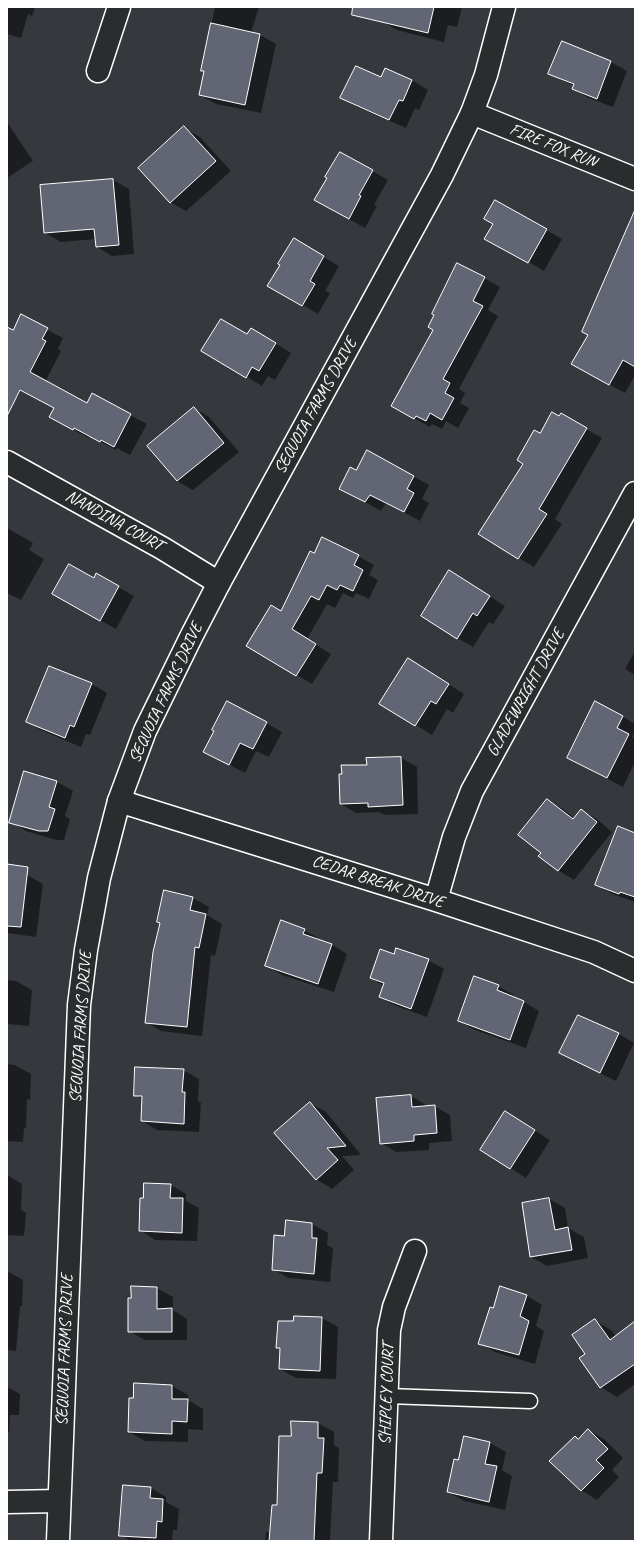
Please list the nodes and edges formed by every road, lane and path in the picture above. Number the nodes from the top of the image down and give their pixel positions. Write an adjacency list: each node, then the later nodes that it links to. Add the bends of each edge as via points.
1 (119, 7): 3 (street)
2 (504, 7): 4 (street, SEQUOIA FARMS DRIVE, via 486,75)
3 (98, 71)
4 (472, 113): 5 (street, FIRE FOX RUN); 8 (street, SEQUOIA FARMS DRIVE, via 438,182)
5 (635, 179)
6 (7, 462): 8 (street, NANDINA COURT, via 162,548)
7 (635, 493): 10 (street, GLADEWRIGHT DRIVE, via 472,791 454,837)
8 (219, 583): 9 (street, SEQUOIA FARMS DRIVE, via 145,731)
9 (119, 801): 10 (street, CEDAR BREAK DRIVE); 15 (street, SEQUOIA FARMS DRIVE, via 99,878 79,1005)
10 (436, 900): 11 (street, CEDAR BREAK DRIVE, via 594,952)
11 (635, 971)
12 (415, 1251): 13 (street, SHIPLEY COURT, via 394,1307 389,1330)
13 (387, 1396): 14 (lane); 18 (street, SHIPLEY COURT)
14 (530, 1402)
15 (59, 1501): 16 (street); 17 (street, SEQUOIA FARMS DRIVE)
16 (7, 1502)
17 (58, 1541)
18 (381, 1541)

